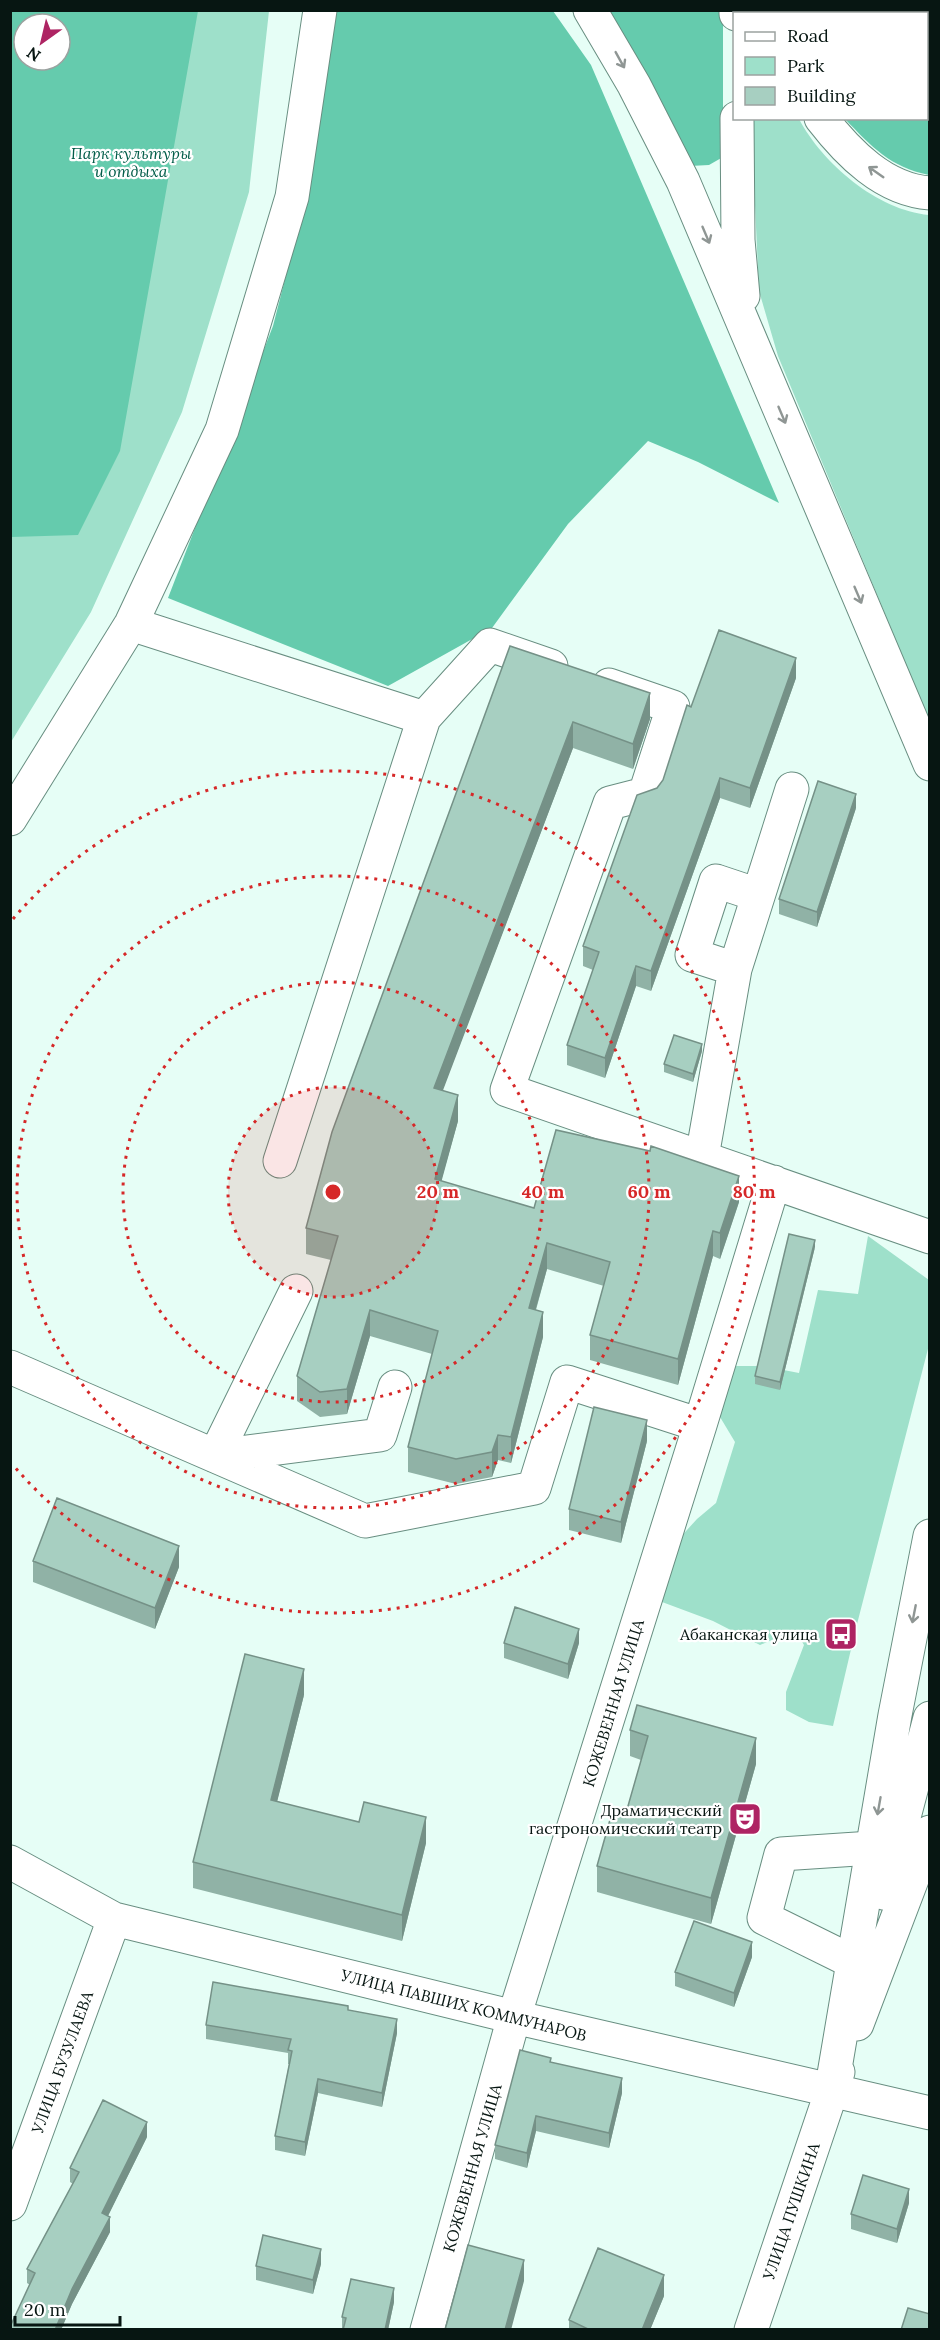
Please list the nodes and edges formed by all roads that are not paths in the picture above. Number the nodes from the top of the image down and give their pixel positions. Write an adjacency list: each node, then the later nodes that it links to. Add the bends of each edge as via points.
1 (320, 10): 7 (main road, via 292,197 222,430)
2 (590, 10): 6 (main road, one-way to 6, via 684,181)
3 (737, 120): 6 (main road, via 740,279)
4 (823, 120): 5 (main road, one-way to 4, via 902,188 880,176 861,162)
5 (930, 193)
6 (759, 360): 9 (main road, one-way to 9)
7 (131, 624): 8 (main road); 11 (main road)
8 (424, 718): 14 (main road, via 490,645 673,707 645,794 610,803 507,1090); 15 (main road)
9 (930, 764)
10 (792, 789): 12 (main road)
11 (10, 819)
12 (758, 896): 13 (main road); 13 (main road, via 716,881 692,955)
13 (735, 969): 14 (main road)
14 (702, 1157): 16 (main road)
15 (280, 1161)
16 (774, 1182): 17 (main road); 21 (main road, КОЖЕВЕННАЯ УЛИЦА)
17 (930, 1237)
18 (296, 1291): 22 (main road)
19 (10, 1367): 22 (main road)
20 (395, 1387): 22 (main road, via 380,1435)
21 (700, 1425): 22 (main road, via 567,1382 534,1488 365,1521); 30 (main road, КОЖЕВЕННАЯ УЛИЦА)
22 (215, 1456)
23 (930, 1536): 26 (main road, one-way to 26)
24 (930, 1718): 31 (main road)
25 (930, 1832): 31 (main road)
26 (872, 1848): 29 (main road); 29 (main road, via 780,1854 764,1918)
27 (10, 1862): 28 (main road, УЛИЦА ПАВШИХ КОММУНАРОВ)
28 (114, 1919): 30 (main road, УЛИЦА ПАВШИХ КОММУНАРОВ); 33 (main road, УЛИЦА БУЗУЛАЕВА)
29 (853, 1962): 31 (main road)
30 (514, 2017): 31 (main road, УЛИЦА ПАВШИХ КОММУНАРОВ); 34 (main road, КОЖЕВЕННАЯ УЛИЦА)
31 (831, 2092): 32 (main road, УЛИЦА ПАВШИХ КОММУНАРОВ); 35 (main road, УЛИЦА ПУШКИНА)
32 (930, 2113)
33 (10, 2204)
34 (427, 2330)
35 (751, 2330)

